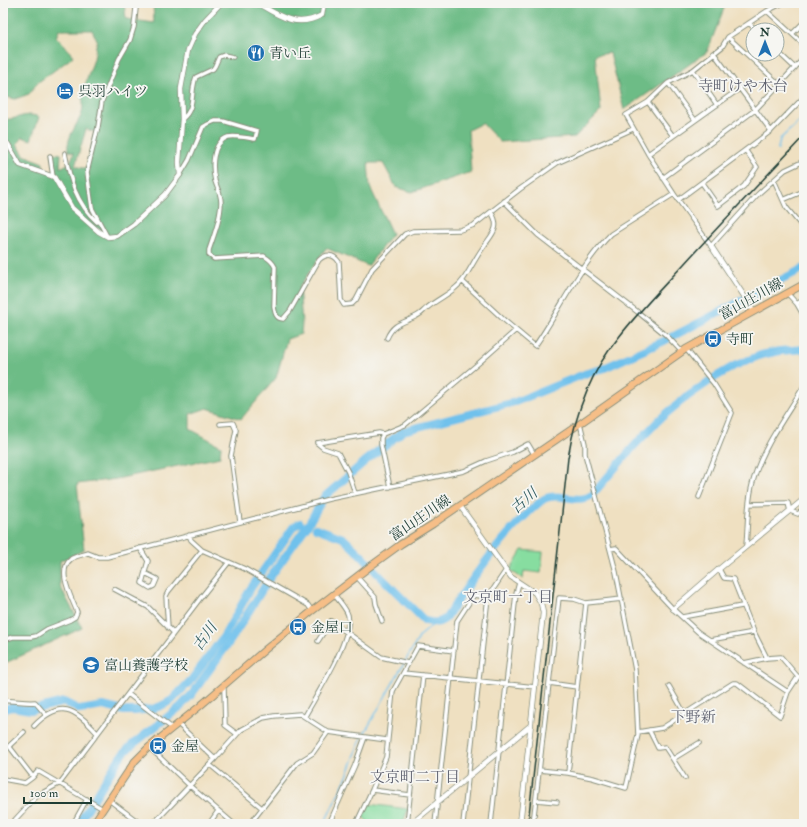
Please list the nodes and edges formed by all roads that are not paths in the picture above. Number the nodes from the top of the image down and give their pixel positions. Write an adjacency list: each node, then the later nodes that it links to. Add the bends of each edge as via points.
1 (134, 3): 48 (street, via 134,27 102,101 87,172 92,208)
2 (220, 3): 26 (street, via 195,34 188,50 182,89)
3 (257, 3): 4 (street, via 273,14 306,22 322,16)
4 (324, 3)
5 (783, 3): 6 (street)
6 (767, 11): 7 (street); 10 (street)
7 (750, 22)
8 (804, 22): 10 (street)
9 (745, 26): 11 (street)
10 (792, 34): 12 (street)
11 (728, 37): 13 (street, via 722,46); 20 (street)
12 (804, 45)
13 (713, 52): 18 (street); 21 (street)
14 (233, 57): 26 (street, via 218,57 213,69 196,77 191,107 188,115)
15 (785, 58): 17 (street)
16 (804, 58): 17 (street)
17 (795, 68): 20 (street)
18 (693, 70): 19 (street); 24 (street)
19 (668, 83): 23 (street); 27 (street)
20 (779, 84): 25 (street)
21 (739, 89): 24 (street); 25 (street)
22 (804, 97): 29 (street)
23 (648, 102): 28 (street, via 626,115); 30 (street)
24 (717, 105): 27 (street)
25 (755, 110): 29 (street); 39 (street)
26 (182, 119): 37 (street)
27 (695, 120): 30 (street)
28 (633, 129): 34 (street); 46 (street, via 557,163)
29 (772, 131): 32 (street)
30 (673, 136): 34 (street)
31 (3, 140): 38 (street, via 20,165)
32 (746, 151): 41 (street); 41 (street, via 757,167 744,186 718,206)
33 (65, 153): 48 (street, via 75,193)
34 (648, 154): 39 (street)
35 (50, 156): 38 (street)
36 (804, 162): 40 (street, via 785,170)
37 (180, 175): 47 (street, via 203,127 208,124 215,121 223,122 257,131 255,139 230,137 222,141 216,149 215,180 221,208 209,255 214,259 264,256 269,259 275,268 274,307 280,319 286,317 323,256 333,256 339,262 341,300 344,305 352,304 372,270 404,234 413,231 460,230 474,226); 50 (street, via 165,195 134,224 116,236)
38 (53, 177): 50 (street, via 72,208)
39 (663, 178): 43 (street)
40 (774, 180): 45 (street); 51 (street)
41 (702, 183): 44 (street)
42 (804, 191): 45 (street)
43 (674, 194): 44 (street); 52 (street, via 611,234 590,257)
44 (678, 200): 51 (street)
45 (783, 200): 49 (street)
46 (504, 201): 47 (street); 52 (street, via 538,236)
47 (491, 212): 53 (street, via 496,219 496,228)
48 (101, 226): 50 (street)
49 (804, 229)
50 (108, 237)
51 (711, 246): 58 (street)
52 (583, 269): 60 (street, via 535,346); 62 (street)
53 (462, 281): 60 (street); 61 (street, via 424,312 398,324 389,332)
54 (804, 284): 55 (main road, 富山庄川線)
55 (787, 293): 57 (street); 58 (main road, 富山庄川線)
56 (804, 299): 57 (street)
57 (797, 304): 59 (street)
58 (754, 311): 62 (main road, 富山庄川線)
59 (804, 316)
60 (516, 330): 66 (street, via 405,425)
61 (387, 338)
62 (684, 350): 64 (main road, 富山庄川線); 70 (street, via 708,376 732,413)
63 (804, 386): 72 (street, via 760,460)
64 (580, 423): 67 (main road, 富山庄川線); 80 (street, via 585,454)
65 (220, 424): 76 (street, via 233,423 236,430 231,456)
66 (383, 434): 68 (street, via 381,445); 69 (street, via 316,443 338,453)
67 (534, 454): 68 (street, via 526,444 513,452 464,471); 73 (main road, 富山庄川線)
68 (390, 486): 69 (street)
69 (355, 493): 76 (street)
70 (699, 497)
71 (804, 499): 75 (street)
72 (749, 504): 75 (street, via 788,503); 78 (street)
73 (460, 506): 84 (street); 86 (main road, 富山庄川線, via 401,544)
74 (804, 509): 75 (street, via 798,514)
75 (790, 511): 78 (street)
76 (240, 522): 77 (street)
77 (189, 535): 79 (street); 81 (street)
78 (746, 546): 83 (street)
79 (140, 548): 85 (street, via 148,561); 102 (street, via 107,557 88,553 71,559 64,573 77,612 75,617 46,628 36,636)
80 (610, 549): 91 (street); 94 (street, via 616,548)
81 (202, 550): 82 (street); 98 (street, via 166,596)
82 (229, 562): 95 (street, via 308,606); 100 (street)
83 (719, 569): 93 (street, via 724,578 733,579); 94 (street)
84 (506, 570): 87 (street); 90 (street)
85 (145, 573): 85 (street, via 142,583 150,588 157,579)
86 (357, 577): 89 (main road, 富山庄川線); 97 (street, via 375,597)
87 (519, 583): 116 (street); 120 (street, via 535,593 543,613)
88 (114, 589): 98 (street, via 148,607)
89 (334, 594): 95 (main road, 富山庄川線); 101 (street, via 348,614)
90 (488, 597): 105 (street, via 474,595 460,616 457,621); 114 (street)
91 (622, 599): 92 (street); 133 (street, via 635,670)
92 (586, 603): 115 (street, via 559,598); 117 (street)
93 (742, 606): 96 (street); 99 (street)
94 (673, 609): 96 (street)
95 (312, 611): 119 (main road, 富山庄川線)
96 (682, 617): 103 (street)
97 (382, 621)
98 (168, 628): 100 (street)
99 (754, 632): 103 (street); 106 (street)
100 (174, 633): 122 (street)
101 (347, 634): 104 (street, via 330,621); 107 (street, via 381,657); 126 (street)
102 (3, 640)
103 (710, 640): 108 (street)
104 (318, 641)
105 (454, 651): 107 (street, via 418,646); 113 (street)
106 (767, 658): 108 (street); 112 (street, via 781,657)
107 (408, 663): 109 (street)
108 (744, 663): 121 (street)
109 (403, 673): 111 (street); 137 (street, via 393,691)
110 (804, 675): 112 (street)
111 (423, 676): 113 (street); 153 (street)
112 (798, 677): 121 (street)
113 (451, 678): 114 (street); 158 (street)
114 (479, 682): 116 (street); 147 (street)
115 (549, 683): 117 (street); 144 (street)
116 (506, 685): 120 (street); 140 (street)
117 (577, 686): 145 (street)
118 (669, 686): 125 (street)
119 (222, 687): 129 (main road, 富山庄川線); 135 (street, via 226,725)
120 (535, 687): 127 (street)
121 (788, 692): 125 (street, via 780,716 737,683 733,683)
122 (128, 694): 129 (street, via 166,723); 134 (street)
123 (3, 701): 124 (street, via 35,702)
124 (44, 714): 128 (street); 134 (street, via 64,708 79,715)
125 (685, 714): 130 (street, via 662,728)
126 (305, 716): 132 (street); 135 (street, via 300,714 263,718 249,724)
127 (531, 725): 140 (street); 177 (street)
128 (34, 726)
129 (175, 726): 139 (main road, 富山庄川線); 141 (street)
130 (649, 730): 133 (street); 142 (street, via 658,748 665,747)
131 (24, 732): 146 (street, via 9,746)
132 (328, 732): 136 (street); 159 (street, via 313,753 297,763)
133 (638, 732): 145 (street, via 626,788)
134 (97, 733): 150 (street)
135 (237, 734): 141 (street)
136 (365, 737): 137 (street); 170 (street)
137 (388, 740): 152 (street, via 386,757)
138 (700, 743): 142 (street)
139 (149, 747): 151 (street); 155 (main road, 富山庄川線, via 135,761)
140 (499, 751): 147 (street); 176 (street)
141 (215, 759): 143 (street)
142 (673, 759): 148 (street)
143 (210, 765): 151 (street); 159 (street)
144 (539, 770): 145 (street); 156 (street)
145 (568, 773)
146 (33, 777): 149 (street, via 25,783); 150 (street, via 38,771)
147 (468, 777): 158 (street); 175 (street)
148 (685, 778)
149 (3, 779)
150 (60, 783): 154 (street); 162 (street, via 38,796)
151 (190, 786): 161 (street); 166 (street)
152 (372, 790): 153 (street); 171 (street)
153 (410, 795): 172 (street)
154 (88, 800): 160 (street); 163 (street)
155 (109, 800): 160 (main road, 富山庄川線); 165 (street)
156 (536, 800): 157 (street); 178 (street)
157 (557, 802)
158 (437, 803): 173 (street); 174 (street)
159 (262, 808): 169 (street)
160 (103, 809): 164 (main road, 富山庄川線)
161 (218, 811): 167 (street); 168 (street)
162 (11, 824)
163 (73, 824)
164 (93, 824)
165 (141, 824)
166 (153, 824)
167 (209, 824)
168 (234, 824)
169 (250, 824)
170 (329, 824)
171 (356, 824)
172 (407, 824)
173 (411, 824)
174 (434, 824)
175 (463, 824)
176 (491, 824)
177 (520, 824)
178 (533, 824)

